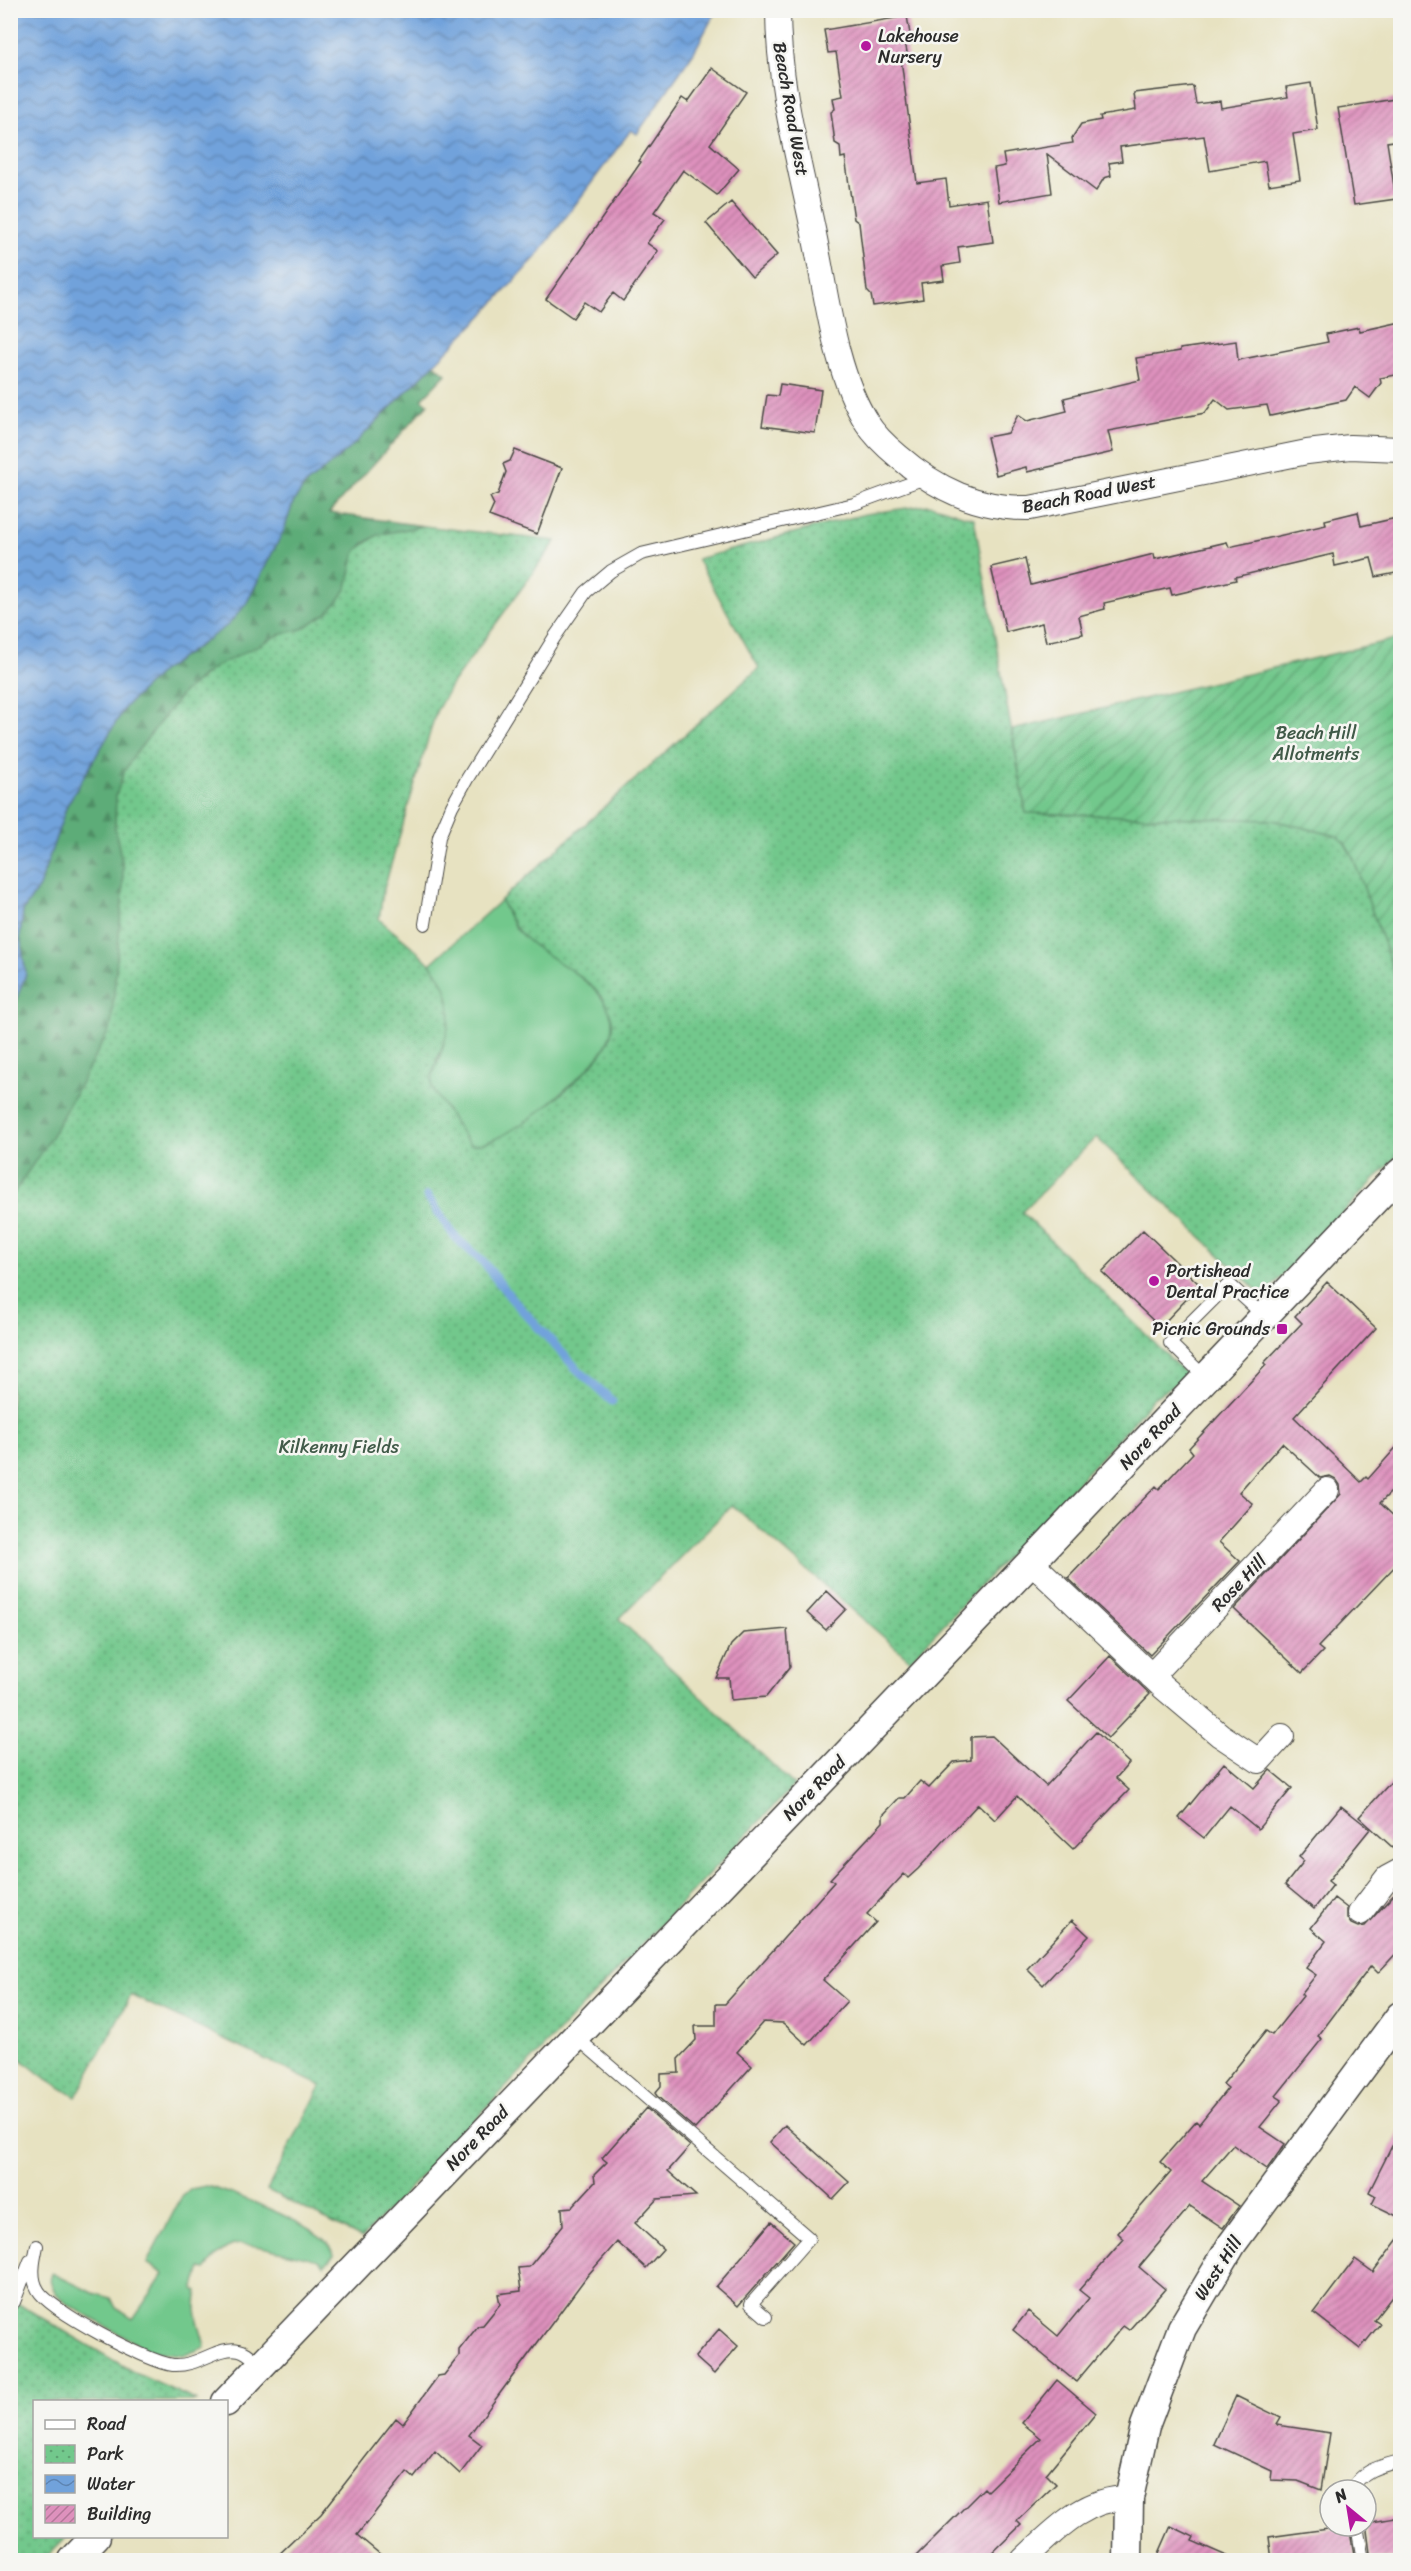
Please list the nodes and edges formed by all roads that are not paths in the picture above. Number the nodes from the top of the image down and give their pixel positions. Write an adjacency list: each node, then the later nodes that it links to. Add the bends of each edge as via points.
1 (778, 10): 3 (street, Beach Road West, via 783,80 847,377 859,409 876,436)
2 (1401, 449): 3 (street, Beach Road West, via 1350,447 1307,452 1030,508 979,503)
3 (925, 478): 4 (lane, via 854,504 641,554 598,580 554,638 452,806 440,837)
4 (424, 924)
5 (1401, 1173): 6 (street, Nore Road)
6 (1264, 1317): 7 (street, Nore Road); 7 (lane, via 1229,1284 1170,1343)
7 (1206, 1377): 9 (street, Nore Road)
8 (1327, 1490): 10 (street, Rose Hill)
9 (1031, 1562): 10 (street); 15 (street, Nore Road)
10 (1151, 1676): 11 (street, via 1220,1736 1259,1761)
11 (1282, 1736)
12 (1401, 1871): 13 (street, via 1387,1878)
13 (1359, 1914)
14 (1401, 2016): 22 (street, West Hill, via 1232,2244 1187,2318 1145,2426)
15 (576, 2036): 17 (lane, via 809,2238 751,2304); 18 (street, Nore Road)
16 (15, 2301): 18 (lane, via 37,2243 33,2272 40,2293 63,2312 115,2341 170,2364 193,2364 231,2349 240,2350)
17 (766, 2318)
18 (261, 2365): 19 (street, Nore Road)
19 (228, 2400)
20 (1401, 2461): 21 (lane, via 1378,2466)
21 (1361, 2478)
22 (1129, 2498): 26 (street, via 1102,2500 1084,2509); 27 (street, West Hill)
23 (94, 2538): 25 (street)
24 (1360, 2538): 28 (lane)
25 (74, 2560)
26 (1023, 2560)
27 (1128, 2560)
28 (1363, 2560)

